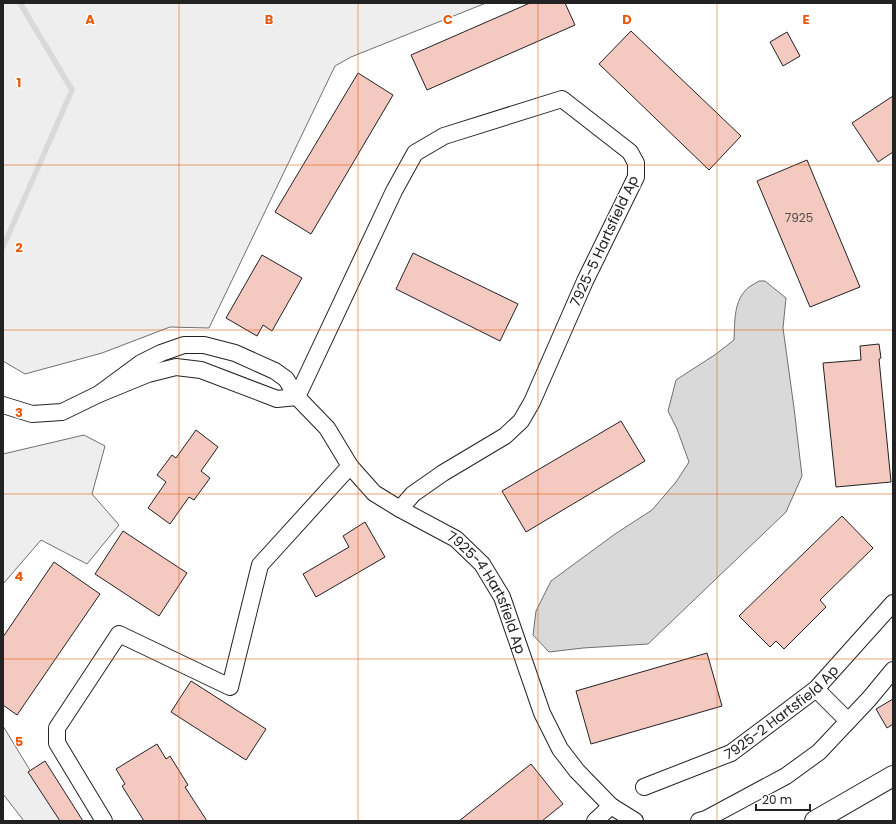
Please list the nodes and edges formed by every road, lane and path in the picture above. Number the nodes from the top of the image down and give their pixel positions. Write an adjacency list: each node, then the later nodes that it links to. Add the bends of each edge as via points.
1 (99, 394): 2 (street, via 148,374 176,367 201,370 277,399); 2 (street, 7925-4 Hartsfield Ap, via 141,363 162,353 184,345 204,345 235,353 275,371 286,379); 3 (street, via 62,412 32,414)
2 (297, 397): 4 (street, 7925-4 Hartsfield Ap, via 327,428); 5 (street, 7925-5 Hartsfield Ap, via 415,152 444,136 562,99 630,152 636,163 636,176 521,421 505,436 442,473 413,494)
3 (3, 405)
4 (350, 466): 5 (street, 7925-4 Hartsfield Ap, via 374,493); 13 (street, via 260,565 230,687 119,634 57,728 57,743)
5 (400, 509): 12 (street, 7925-4 Hartsfield Ap, via 456,539 482,564 502,597 542,713 560,749 577,771)
6 (893, 603): 8 (street, 7925-2 Hartsfield Ap)
7 (893, 670): 9 (street)
8 (816, 689): 9 (street); 11 (street, 7925-2 Hartsfield Ap, via 731,753)
9 (848, 721): 16 (street, via 819,752 786,776)
10 (893, 776): 17 (street)
11 (644, 787)
12 (611, 806): 14 (street); 15 (street, 7925-4 Hartsfield Ap)
13 (104, 821)
14 (595, 821)
15 (635, 821)
16 (699, 821)
17 (815, 821)

